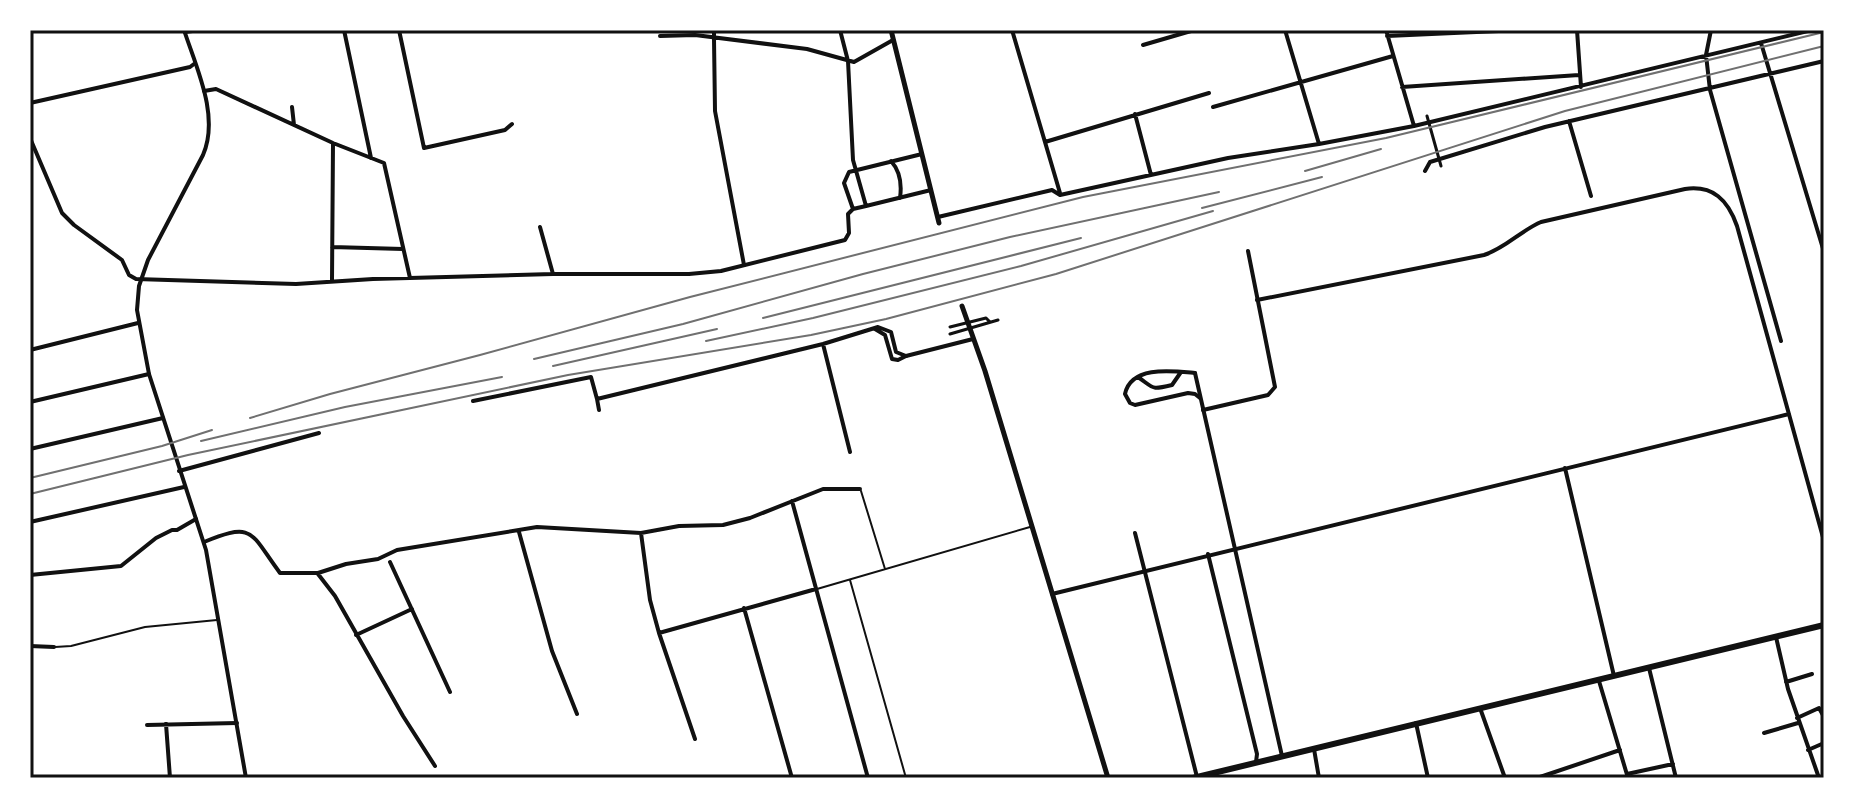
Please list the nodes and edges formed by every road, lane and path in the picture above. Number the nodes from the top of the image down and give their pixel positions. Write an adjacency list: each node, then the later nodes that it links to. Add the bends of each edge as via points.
1 (200, 30): 14 (street)
2 (344, 30): 49 (street)
3 (399, 30): 41 (street, via 424,148)
4 (714, 30): 18 (street)
5 (840, 30): 24 (street)
6 (891, 30): 19 (main road)
7 (1012, 30): 45 (street)
8 (1285, 30): 29 (street)
9 (1386, 30): 17 (street)
10 (1521, 30): 17 (street)
11 (1577, 30): 28 (street)
12 (1711, 30): 22 (street)
13 (1812, 30): 20 (street)
14 (184, 31): 26 (street)
15 (1191, 31): 21 (street)
16 (660, 36): 18 (street)
17 (1387, 36): 23 (street)
18 (714, 39): 24 (street, via 807,49); 67 (street, via 715,111)
19 (893, 40): 24 (street); 48 (main road)
20 (1761, 43): 22 (street); 27 (street)
21 (1143, 45)
22 (1706, 55): 31 (street); 32 (street)
23 (1393, 56): 29 (street); 30 (street)
24 (848, 61): 52 (street)
25 (1824, 61): 27 (street)
26 (194, 64): 33 (street); 35 (street)
27 (1769, 73): 32 (street); 66 (street)
28 (1579, 75): 30 (street); 31 (street)
29 (1300, 82): 37 (street); 47 (street)
30 (1402, 87): 43 (street)
31 (1581, 87): 43 (street)
32 (1711, 87): 40 (street); 80 (street)
33 (203, 91): 42 (street, via 216,89); 70 (street, via 209,116 206,150)
34 (1209, 93): 38 (street)
35 (30, 103)
36 (292, 107): 42 (street)
37 (1213, 107)
38 (1135, 114): 45 (street); 54 (street)
39 (1427, 116): 51 (street)
40 (1569, 121): 53 (street, via 1430,162); 57 (street)
41 (512, 124)
42 (294, 125): 46 (street)
43 (1414, 126): 47 (street)
44 (30, 138): 70 (street, via 67,220 122,260 129,275)
45 (1045, 142): 56 (street)
46 (333, 143): 49 (street); 63 (street)
47 (1319, 144): 54 (street)
48 (922, 154): 50 (street); 55 (main road)
49 (371, 158): 64 (street, via 384,163)
50 (891, 161): 52 (street); 58 (street, via 902,188)
51 (1441, 166)
52 (855, 169): 59 (street); 60 (street, via 844,183)
53 (1425, 171)
54 (1151, 175): 56 (street)
55 (931, 190): 58 (street); 61 (main road)
56 (1060, 195): 61 (street, via 1052,190)
57 (1591, 196)
58 (900, 198): 59 (street)
59 (866, 206): 60 (street)
60 (853, 209): 67 (street, via 845,240)
61 (938, 220)
62 (540, 227): 68 (street)
63 (332, 247): 64 (street); 71 (street)
64 (403, 249): 69 (street)
65 (1248, 251): 72 (street)
66 (1824, 252)
67 (744, 265): 68 (street, via 689,274)
68 (553, 274): 69 (street)
69 (410, 278): 71 (street)
70 (141, 279): 71 (street); 76 (street)
71 (332, 281)
72 (1257, 300): 91 (street, via 1273,390); 92 (street, via 1484,255 1541,222 1685,189 1707,189 1725,201 1733,215)
73 (962, 306): 79 (main road)
74 (998, 320): 75 (street)
75 (990, 322): 78 (street, via 986,318); 78 (street, via 952,334)
76 (138, 323): 82 (street); 84 (street)
77 (945, 324): 78 (street)
78 (951, 327)
79 (973, 339): 81 (street, via 906,356 896,352 889,330 881,326); 104 (main road)
80 (1781, 341)
81 (823, 344): 86 (street); 96 (street)
82 (30, 350)
83 (1181, 372): 85 (street); 85 (street, via 1172,385 1156,389); 87 (street, via 1195,373)
84 (149, 374): 89 (street); 93 (street)
85 (1136, 377): 87 (street, via 1125,390 1130,403 1188,393)
86 (597, 399): 88 (street, via 591,377); 90 (street)
87 (1201, 400): 91 (street)
88 (473, 401)
89 (30, 402)
90 (599, 410)
91 (1203, 410): 110 (street)
92 (1789, 414): 97 (street); 108 (street)
93 (163, 418): 95 (street); 98 (street)
94 (319, 433): 98 (street)
95 (30, 449)
96 (850, 452)
97 (1565, 468): 110 (street); 131 (street)
98 (179, 471): 99 (street)
99 (184, 487): 102 (street); 103 (street)
100 (860, 489): 101 (street, via 828,487); 113 (lane)
101 (792, 501): 106 (street, via 723,525); 118 (street)
102 (196, 518): 109 (street); 116 (street, via 156,538 121,566)
103 (30, 522)
104 (1031, 527): 113 (lane); 119 (main road)
105 (519, 532): 106 (street, via 537,527); 115 (street, via 397,550); 136 (street, via 552,651)
106 (641, 533): 124 (street)
107 (1135, 533): 114 (street)
108 (1824, 541)
109 (204, 542): 115 (street, via 238,530 252,535 280,573); 122 (street)
110 (1234, 547): 111 (street); 149 (street)
111 (1208, 554): 114 (street); 150 (street)
112 (390, 562): 121 (street)
113 (885, 570): 117 (lane)
114 (1144, 570): 119 (street); 161 (street)
115 (318, 573): 125 (street)
116 (30, 575)
117 (850, 580): 118 (lane); 159 (lane)
118 (816, 589): 120 (street); 158 (street)
119 (1052, 594): 160 (main road)
120 (744, 608): 124 (street); 157 (street)
121 (412, 609): 125 (street); 134 (street)
122 (219, 620): 128 (lane, via 145,627); 139 (street)
123 (1824, 625): 126 (main road)
124 (659, 633): 144 (street)
125 (356, 636): 152 (street)
126 (1776, 637): 129 (main road); 133 (street)
127 (30, 646): 128 (street)
128 (54, 647)
129 (1649, 668): 131 (main road); 151 (street)
130 (1812, 674): 133 (street)
131 (1614, 676): 132 (main road)
132 (1599, 680): 135 (main road); 147 (street)
133 (1786, 682): 138 (street)
134 (450, 692)
135 (1480, 708): 140 (main road); 164 (street)
136 (577, 714)
137 (1824, 717): 138 (street, via 1819,708)
138 (1798, 720): 143 (street); 148 (street)
139 (237, 723): 141 (street); 156 (street)
140 (1416, 723): 146 (main road); 163 (street)
141 (166, 724): 142 (street); 155 (street)
142 (147, 725)
143 (1764, 733)
144 (695, 739)
145 (1824, 743): 148 (street)
146 (1314, 748): 149 (main road); 162 (street)
147 (1620, 750): 154 (street); 165 (street)
148 (1808, 750): 167 (street)
149 (1282, 756): 150 (main road)
150 (1256, 762): 153 (main road)
151 (1673, 764): 154 (street); 166 (street)
152 (435, 766)
153 (1216, 775): 161 (main road)
154 (1627, 776)
155 (170, 778)
156 (246, 778)
157 (792, 778)
158 (868, 778)
159 (906, 778)
160 (1108, 778)
161 (1195, 778)
162 (1319, 778)
163 (1428, 778)
164 (1505, 778)
165 (1537, 778)
166 (1676, 778)
167 (1819, 778)

